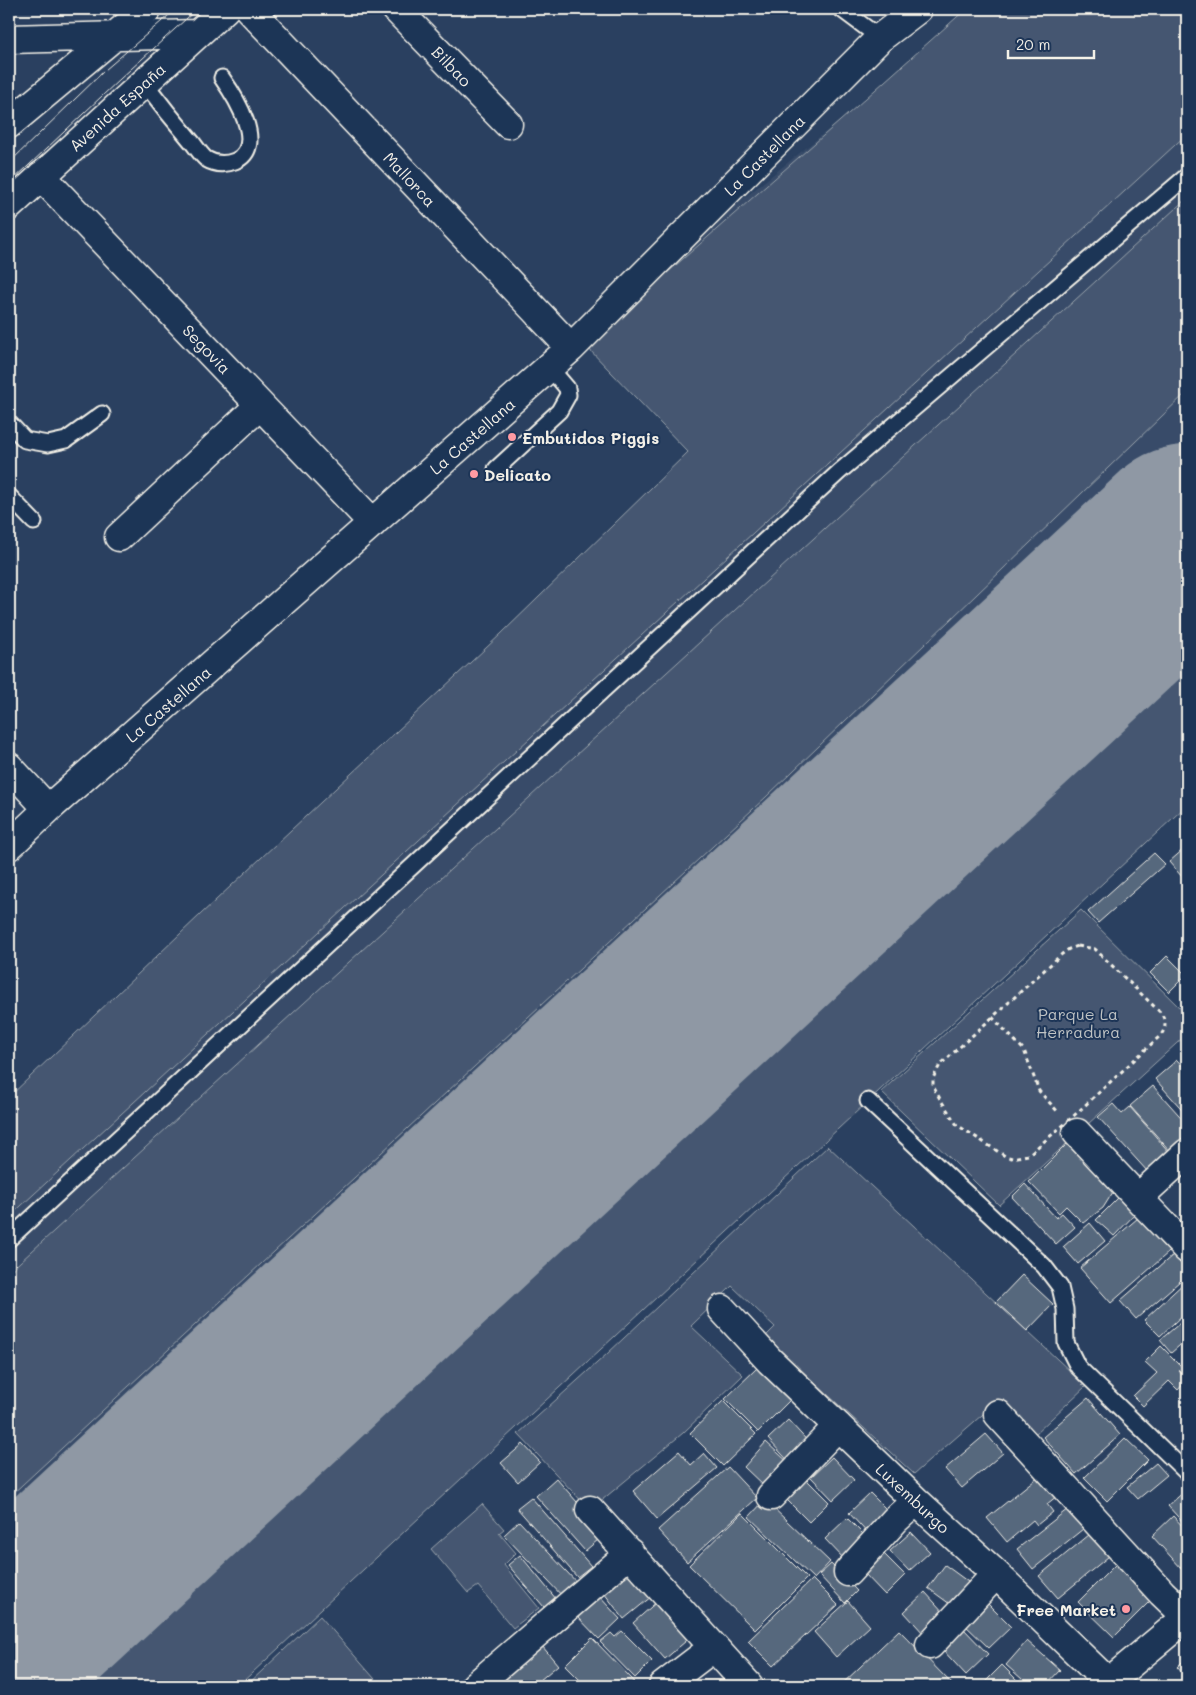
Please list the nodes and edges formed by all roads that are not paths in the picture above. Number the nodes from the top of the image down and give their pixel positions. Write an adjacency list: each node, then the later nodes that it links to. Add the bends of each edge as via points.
1 (147, 9): 8 (street)
2 (225, 9): 7 (street, Avenida España)
3 (249, 9): 18 (street, Mallorca)
4 (396, 9): 14 (street, Bilbao)
5 (842, 9): 9 (lane)
6 (918, 9): 9 (street, La Castellana)
7 (197, 34): 8 (street); 12 (street, Avenida España)
8 (114, 35): 10 (street); 13 (street)
9 (880, 38): 18 (street, La Castellana)
10 (9, 39)
11 (222, 78): 12 (lane, via 238,102 249,134 247,150 238,160 223,165 206,159)
12 (144, 82): 15 (street, Avenida España)
13 (9, 124)
14 (508, 124)
15 (41, 176): 17 (street, Avenida España); 20 (street, Segovia)
16 (1187, 176): 35 (lane, via 839,472)
17 (9, 206)
18 (571, 348): 19 (street, La Castellana)
19 (549, 367): 23 (lane, via 567,388 568,395 559,411); 26 (street, La Castellana)
20 (260, 404): 26 (street, Segovia); 27 (street)
21 (102, 414): 22 (lane, via 66,440 48,444 24,440)
22 (9, 423)
23 (496, 469)
24 (9, 496): 25 (lane)
25 (34, 522)
26 (373, 523): 29 (street, La Castellana)
27 (119, 537)
28 (9, 767): 29 (street)
29 (48, 809): 30 (street, La Castellana)
30 (9, 846)
31 (868, 1101): 40 (lane, via 1044,1266 1060,1287 1066,1309 1066,1343 1078,1367)
32 (1072, 1127): 34 (street)
33 (1187, 1154): 34 (street)
34 (1138, 1198): 36 (street)
35 (9, 1239)
36 (1187, 1249)
37 (722, 1310): 39 (street, Luxemburgo)
38 (998, 1414): 47 (street)
39 (838, 1426): 41 (street); 42 (street, Luxemburgo)
40 (1187, 1474)
41 (771, 1496)
42 (916, 1501): 45 (street); 46 (street, Luxemburgo)
43 (590, 1510): 44 (street)
44 (630, 1553): 49 (street); 51 (street)
45 (848, 1572)
46 (996, 1574): 48 (street); 50 (street, Luxemburgo)
47 (1187, 1617): 50 (street)
48 (930, 1645)
49 (714, 1647): 52 (street); 53 (street)
50 (1106, 1684)
51 (475, 1686)
52 (663, 1686)
53 (749, 1686)

